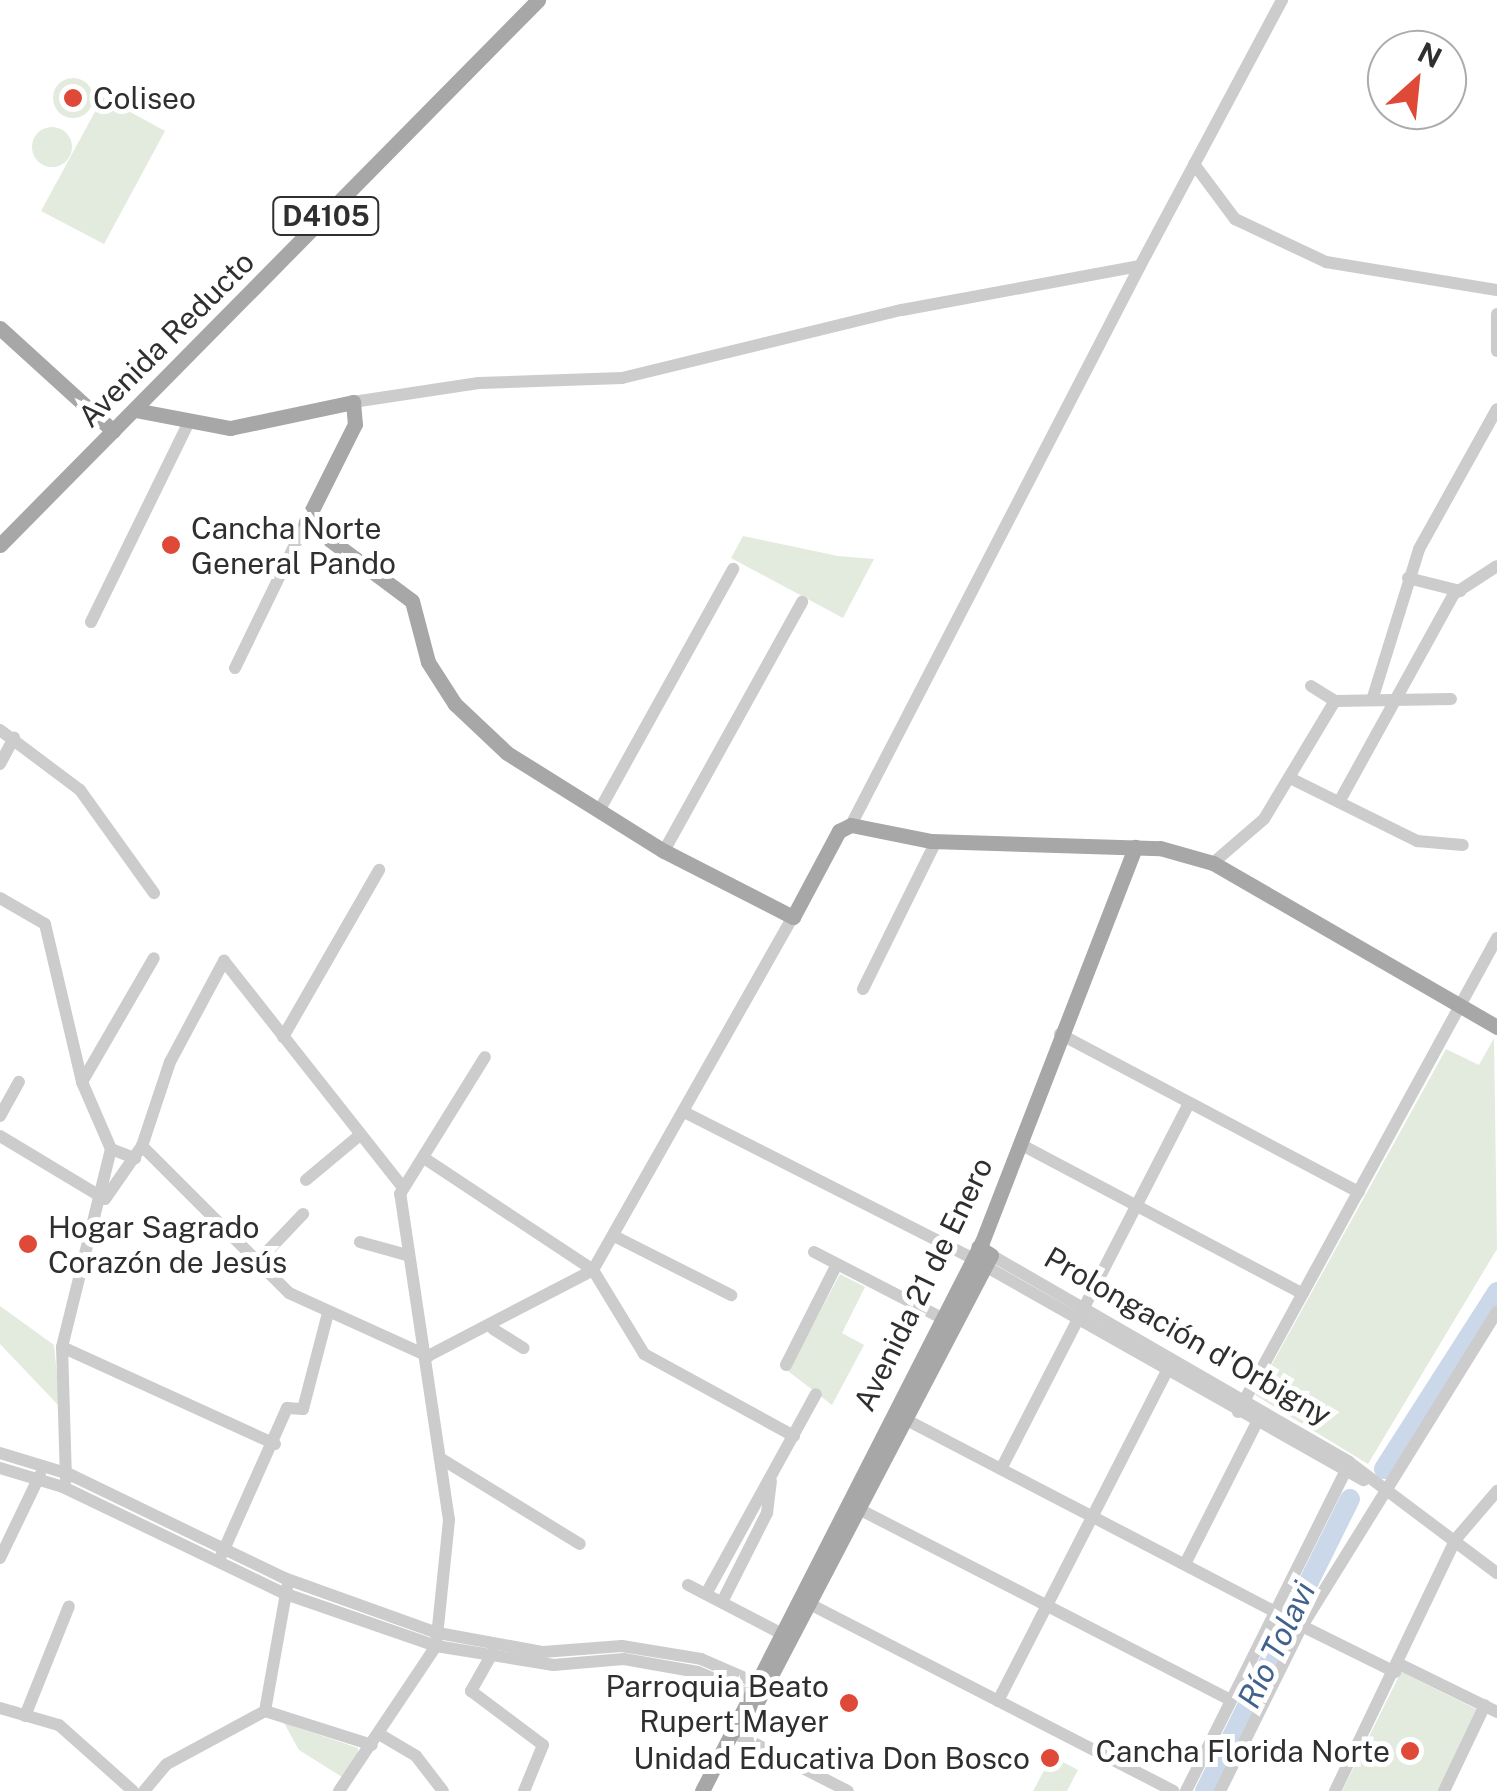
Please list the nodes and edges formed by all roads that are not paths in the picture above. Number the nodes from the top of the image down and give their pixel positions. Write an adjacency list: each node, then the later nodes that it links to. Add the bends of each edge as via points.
1 (538, 0): 11 (main road, Avenida Reducto / D4105)
2 (1282, 0): 3 (street)
3 (1194, 164): 4 (street); 5 (street, via 1235,218 1326,262)
4 (1140, 266): 9 (street, via 902,310 622,378 479,383); 34 (street, via 990,572)
5 (1497, 290)
6 (1497, 314): 8 (street)
7 (0, 328): 13 (main road)
8 (1497, 352)
9 (353, 402): 12 (main road, via 230,428); 14 (main road, via 355,424)
10 (1497, 409): 18 (street)
11 (135, 410): 12 (main road); 13 (main road, Avenida Reducto / D4105)
12 (187, 426): 21 (street)
13 (113, 432): 15 (main road, Avenida Reducto / D4105)
14 (306, 522): 22 (street); 33 (main road, via 412,602 428,662 474,724)
15 (0, 546)
16 (1497, 566): 19 (street)
17 (732, 568): 33 (street)
18 (1408, 578): 19 (street); 24 (street)
19 (1460, 591): 26 (street)
20 (802, 602): 38 (street)
21 (90, 622)
22 (235, 668)
23 (1311, 686): 27 (street)
24 (1373, 696): 26 (street); 27 (street)
25 (1452, 699): 26 (street)
26 (1390, 700): 32 (street)
27 (1335, 701): 31 (street)
28 (0, 730): 29 (street)
29 (14, 738): 30 (street); 41 (street, via 80,790)
30 (0, 764)
31 (1292, 779): 32 (street); 39 (street, via 1264,819)
32 (1339, 802): 36 (street, via 1417,841)
33 (600, 811): 38 (main road)
34 (851, 826): 35 (main road); 43 (main road, via 839,831)
35 (936, 841): 37 (main road); 46 (street)
36 (1462, 845)
37 (1135, 847): 39 (main road); 49 (main road, Avenida 21 de Enero)
38 (664, 851): 43 (main road)
39 (1213, 863): 47 (main road)
40 (378, 870): 50 (street)
41 (154, 892)
42 (0, 898): 53 (street, via 45,924)
43 (794, 917): 55 (street)
44 (1497, 938): 47 (street)
45 (154, 958): 53 (street)
46 (863, 989)
47 (1462, 1008): 48 (main road); 65 (street)
48 (1497, 1027)
49 (1060, 1034): 54 (street); 59 (main road, Avenida 21 de Enero)
50 (283, 1037): 57 (street); 61 (street, via 224,961 170,1062)
51 (485, 1057): 62 (street)
52 (19, 1082): 56 (street)
53 (82, 1082): 60 (street)
54 (1189, 1104): 65 (street); 67 (street)
55 (688, 1114): 69 (street); 73 (street, Prolongación d'Orbigny)
56 (0, 1116)
57 (360, 1135): 63 (street); 64 (street)
58 (0, 1136): 66 (street)
59 (1020, 1144): 67 (street); 73 (main road, Avenida 21 de Enero)
60 (111, 1149): 61 (street); 66 (street)
61 (138, 1152): 66 (street); 74 (street)
62 (427, 1160): 64 (street); 76 (street)
63 (306, 1180)
64 (403, 1188): 72 (street)
65 (1359, 1192): 77 (street)
66 (104, 1199): 84 (street)
67 (1136, 1204): 77 (street); 79 (street)
68 (303, 1214): 74 (street)
69 (618, 1238): 76 (street); 78 (street)
70 (360, 1242): 72 (street)
71 (814, 1252): 75 (street)
72 (406, 1256): 86 (street)
73 (981, 1257): 79 (street, Prolongación d'Orbigny); 82 (main road, Avenida 21 de Enero); 91 (main road, Avenida 21 de Enero)
74 (261, 1258): 81 (street, via 289,1293)
75 (837, 1264): 82 (street); 87 (street)
76 (593, 1270): 83 (street); 93 (street, via 644,1354)
77 (1303, 1294): 90 (street)
78 (732, 1295)
79 (1081, 1312): 88 (street, Prolongación d'Orbigny); 90 (street, Prolongación d'Orbigny); 98 (street)
80 (1497, 1312): 105 (street)
81 (328, 1313): 86 (street); 94 (street, via 303,1409 288,1408)
82 (942, 1318): 91 (main road, Avenida 21 de Enero)
83 (493, 1329): 85 (street); 86 (street)
84 (62, 1347): 94 (street); 103 (street)
85 (524, 1348)
86 (428, 1356): 96 (street)
87 (786, 1364)
88 (1167, 1371): 90 (street, Prolongación d'Orbigny); 107 (street)
89 (816, 1394): 93 (street)
90 (1242, 1406): 92 (street, Prolongación d'Orbigny); 102 (street, Prolongación d'Orbigny)
91 (899, 1415): 98 (street); 106 (main road, Avenida 21 de Enero)
92 (1256, 1424): 100 (street, Prolongación d'Orbigny); 112 (street)
93 (794, 1436): 101 (street)
94 (275, 1444): 110 (street)
95 (0, 1454): 99 (street)
96 (440, 1458): 109 (street); 124 (street, via 449,1520)
97 (0, 1468): 99 (street)
98 (1002, 1469): 107 (street)
99 (42, 1472): 103 (street); 111 (street)
100 (1343, 1476): 102 (street, Prolongación d'Orbigny); 121 (street)
101 (771, 1479): 116 (street); 118 (street, via 767,1513)
102 (1364, 1480): 105 (street, Prolongación d'Orbigny)
103 (66, 1481): 110 (street)
104 (1497, 1491): 108 (street)
105 (1384, 1492): 108 (street, Prolongación d'Orbigny); 122 (street)
106 (854, 1506): 117 (main road, Avenida 21 de Enero); 120 (street)
107 (1093, 1516): 112 (street); 120 (street)
108 (1456, 1540): 113 (street, Prolongación d'Orbigny); 126 (street)
109 (580, 1544)
110 (222, 1555): 115 (street)
111 (0, 1558)
112 (1184, 1564): 121 (street)
113 (1497, 1573)
114 (688, 1585): 116 (street)
115 (287, 1587): 124 (street); 132 (street)
116 (706, 1594): 118 (street)
117 (804, 1601): 123 (main road, Avenida 21 de Enero); 129 (street)
118 (722, 1602): 123 (street)
119 (69, 1606): 133 (street)
120 (1047, 1606): 128 (street); 129 (street)
121 (1275, 1612): 128 (street)
122 (1302, 1626): 126 (street); 145 (street)
123 (785, 1636): 127 (main road, Avenida 21 de Enero)
124 (437, 1639): 125 (street); 135 (street)
125 (493, 1651): 127 (street, via 622,1646 701,1659); 141 (street, via 471,1691 543,1745)
126 (1397, 1668): 131 (street); 146 (street)
127 (757, 1689): 134 (main road, Avenida 21 de Enero)
128 (1231, 1700): 144 (street)
129 (998, 1701): 143 (street)
130 (0, 1708): 133 (street)
131 (1491, 1709): 147 (street)
132 (265, 1711): 135 (street); 138 (street, via 168,1764)
133 (24, 1716): 137 (street, via 59,1726)
134 (732, 1732): 136 (street); 142 (main road, Avenida 21 de Enero)
135 (376, 1740): 139 (street); 140 (street, via 416,1756)
136 (844, 1790)
137 (133, 1791)
138 (144, 1791)
139 (338, 1791)
140 (443, 1791)
141 (524, 1791)
142 (702, 1791)
143 (1174, 1791)
144 (1186, 1791)
145 (1220, 1791)
146 (1335, 1791)
147 (1444, 1791)

